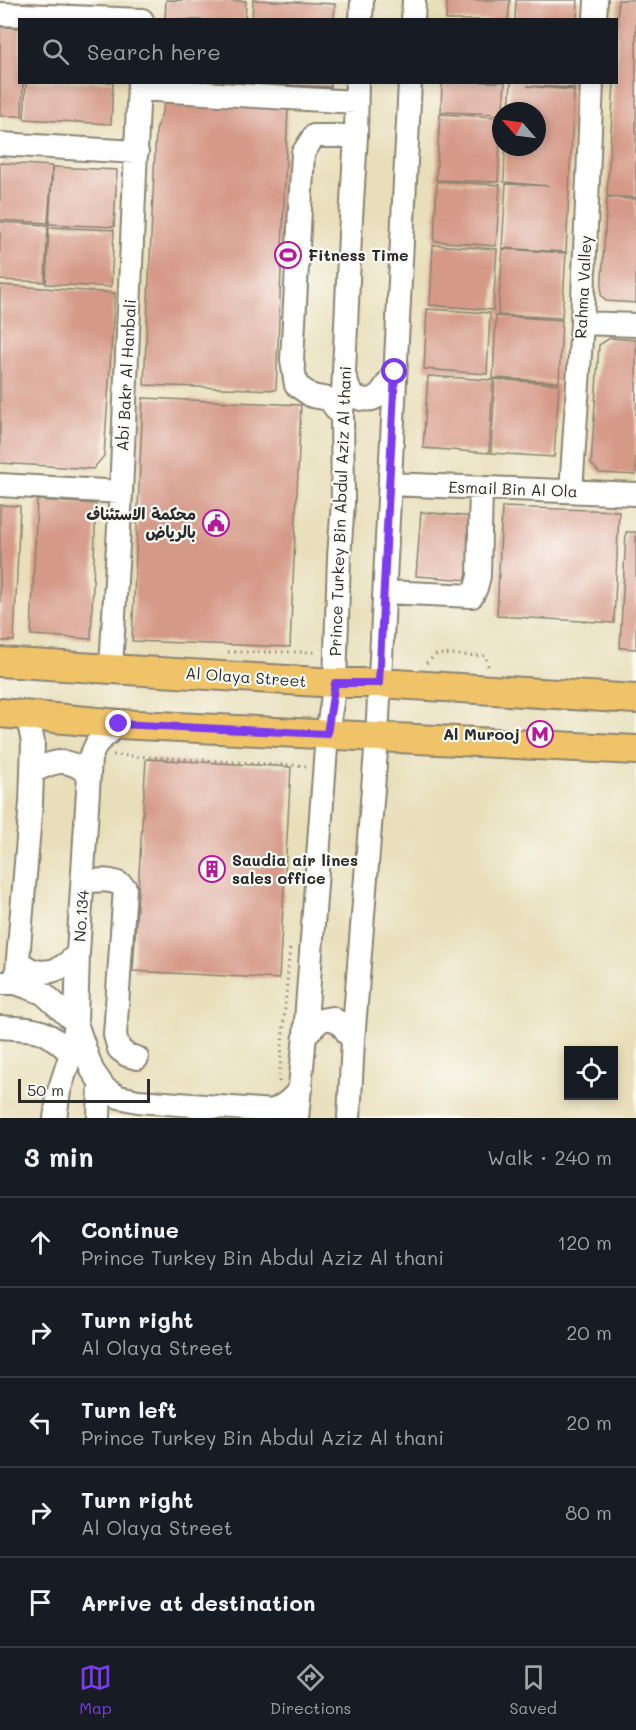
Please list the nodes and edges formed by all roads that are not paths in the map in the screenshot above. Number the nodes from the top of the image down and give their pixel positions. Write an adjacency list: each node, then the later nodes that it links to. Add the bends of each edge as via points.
1 (143, 0): 7 (street)
2 (362, 0): 8 (street)
3 (414, 0): 9 (street)
4 (596, 0): 10 (street)
5 (0, 14): 6 (street)
6 (95, 18)
7 (142, 18)
8 (361, 18)
9 (413, 18)
10 (595, 18)
11 (410, 84): 20 (street)
12 (592, 84): 18 (street, Rahma Valley)
13 (139, 86): 14 (street); 17 (street, Abi Bakr Al Hanbali)
14 (357, 92): 15 (street, Prince Turkey Bin Abdul Aziz Al thani)
15 (356, 136): 21 (street, Prince Turkey Bin Abdul Aziz Al thani); 22 (street, via 314,136 303,153 292,360 296,385 312,396 329,399)
16 (0, 144): 17 (street)
17 (137, 152): 27 (street, Abi Bakr Al Hanbali)
18 (582, 323): 19 (street); 26 (street, Rahma Valley)
19 (636, 325)
20 (395, 372): 21 (street, via 380,394 363,401 351,395); 23 (street)
21 (344, 373): 22 (street, Prince Turkey Bin Abdul Aziz Al thani)
22 (342, 417): 30 (street, Prince Turkey Bin Abdul Aziz Al thani, via 343,502)
23 (390, 484): 25 (street, Esmail Bin Al Ola); 29 (street)
24 (0, 485): 27 (street)
25 (481, 488): 26 (street, Esmail Bin Al Ola); 29 (street, via 479,576 472,596)
26 (571, 491): 28 (street, Esmail Bin Al Ola)
27 (121, 492): 32 (street, Abi Bakr Al Hanbali)
28 (636, 494)
29 (385, 592): 33 (street)
30 (336, 651): 33 (street, via 349,670 364,674); 34 (street, Prince Turkey Bin Abdul Aziz Al thani)
31 (0, 662): 32 (main road, Al Olaya Street)
32 (111, 668): 34 (main road, Al Olaya Street)
33 (380, 670): 34 (main road, Al Olaya Street); 35 (main road, Al Olaya Street); 39 (street)
34 (335, 683): 38 (street, Prince Turkey Bin Abdul Aziz Al thani)
35 (636, 699)
36 (13, 714): 37 (main road); 42 (street, via 33,742)
37 (119, 724): 38 (main road); 41 (street, via 97,743)
38 (327, 734): 39 (main road); 48 (street, Prince Turkey Bin Abdul Aziz Al thani)
39 (377, 738): 40 (main road); 49 (street)
40 (636, 750)
41 (90, 764): 42 (street, via 78,766 64,761); 43 (street, No.134)
42 (32, 772): 45 (street)
43 (84, 881): 44 (street, No.134); 50 (street, via 112,880 125,888 115,1035 118,1048)
44 (78, 954): 45 (street, via 54,971); 46 (street, No.134)
45 (12, 976): 46 (street, via 44,993)
46 (76, 1023): 51 (street, No.134); 52 (street)
47 (0, 1028): 51 (street, via 42,1031 58,1040)
48 (306, 1035): 49 (street, via 321,1020 332,1018); 53 (street, Prince Turkey Bin Abdul Aziz Al thani)
49 (353, 1041): 57 (street)
50 (137, 1058)
51 (68, 1064): 52 (street); 54 (street, No.134)
52 (96, 1076): 53 (street, via 105,1089 138,1101 273,1111 293,1098); 55 (street)
53 (300, 1087): 56 (street, Prince Turkey Bin Abdul Aziz Al thani)
54 (55, 1118)
55 (99, 1118)
56 (297, 1118)
57 (349, 1118)

